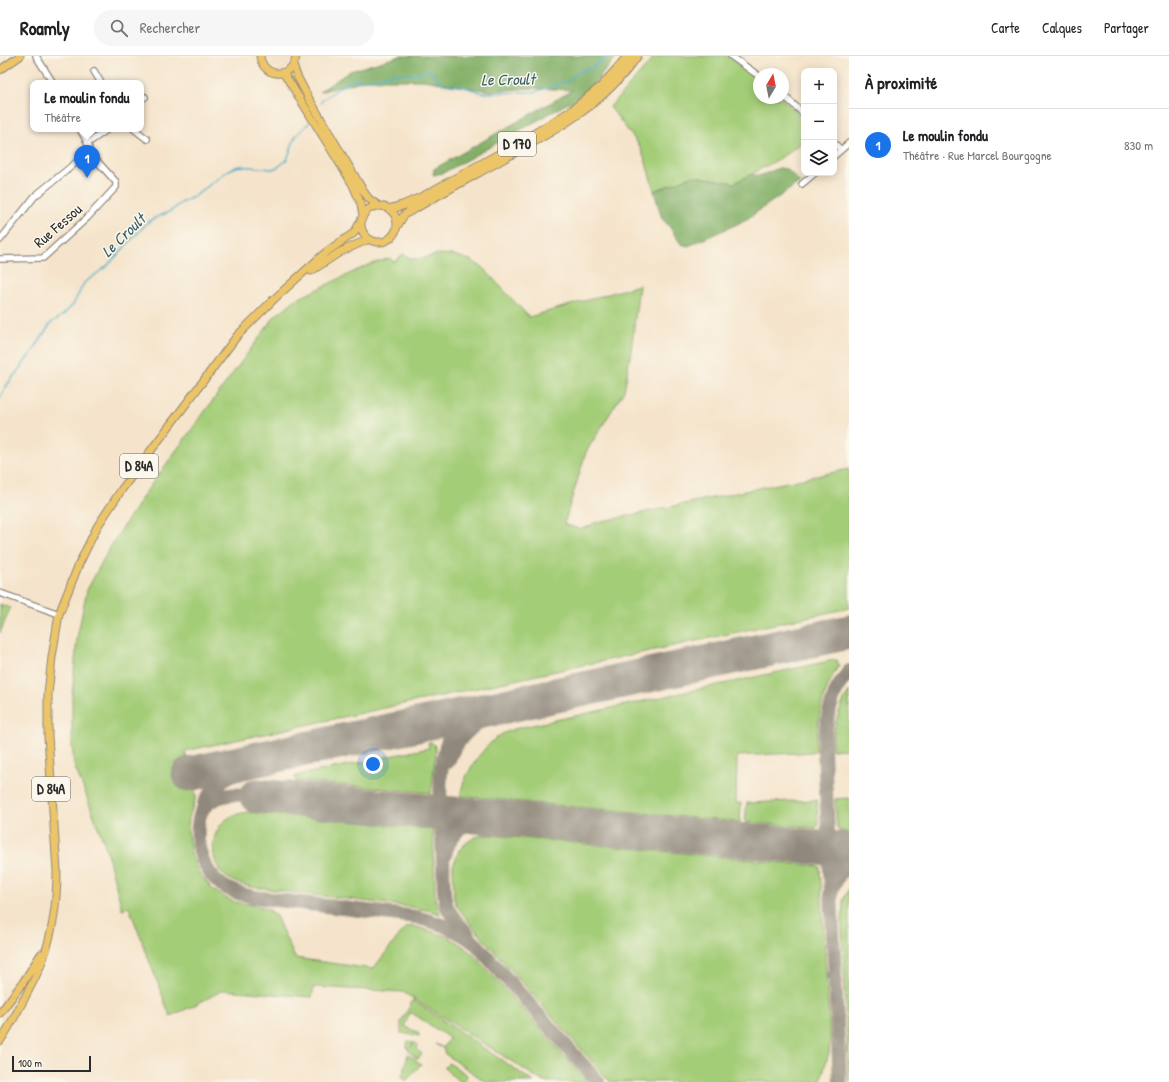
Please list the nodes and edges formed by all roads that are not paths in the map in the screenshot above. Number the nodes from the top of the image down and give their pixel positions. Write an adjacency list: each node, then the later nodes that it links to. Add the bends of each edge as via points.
1 (20, 56): 9 (main road)
2 (36, 56): 13 (street)
3 (260, 56): 12 (main road, via 261,63 269,71)
4 (296, 56): 8 (main road)
5 (628, 56): 30 (highway, D 170, via 602,86 566,115 417,200)
6 (637, 56): 31 (highway, D 170, via 608,90 564,124)
7 (731, 56): 11 (street)
8 (293, 66): 12 (main road); 29 (main road, via 308,97 364,192)
9 (0, 70)
10 (94, 72): 14 (street)
11 (753, 72)
12 (283, 73): 32 (main road, via 352,185 361,204)
13 (50, 80)
14 (99, 80)
15 (789, 100): 16 (street)
16 (801, 111)
17 (82, 132): 22 (street)
18 (104, 132): 22 (street)
19 (138, 132): 20 (street)
20 (147, 139)
21 (849, 142): 24 (street)
22 (88, 143): 25 (street)
23 (837, 146): 24 (street)
24 (841, 150): 26 (street)
25 (89, 152): 35 (street, via 35,196); 36 (street, Rue Fessou, via 116,182 116,187 87,218 43,258)
26 (837, 153)
27 (811, 176): 28 (street)
28 (802, 184)
29 (379, 206): 30 (main road); 32 (main road, via 370,208)
30 (390, 209): 33 (main road)
31 (410, 211): 33 (main road, D 170)
32 (362, 218): 34 (main road, via 362,231); 37 (main road, D 84A, via 354,233 326,252)
33 (398, 225): 34 (main road, via 390,239 374,242)
34 (369, 239): 37 (main road, D 84A, via 340,252)
35 (0, 240)
36 (0, 259)
37 (294, 282): 38 (main road, D 84A, via 237,336 122,489 94,533)
38 (68, 592): 40 (main road, D 84A); 41 (main road, D 84A)
39 (0, 593): 40 (street)
40 (59, 614): 41 (main road, D 84A)
41 (55, 640): 42 (main road, D 84A, via 50,676 48,728 56,881 54,914)
42 (49, 937): 43 (main road, D 84A, via 37,961); 44 (main road, D 84A, via 42,963)
43 (0, 1013)
44 (0, 1041)

